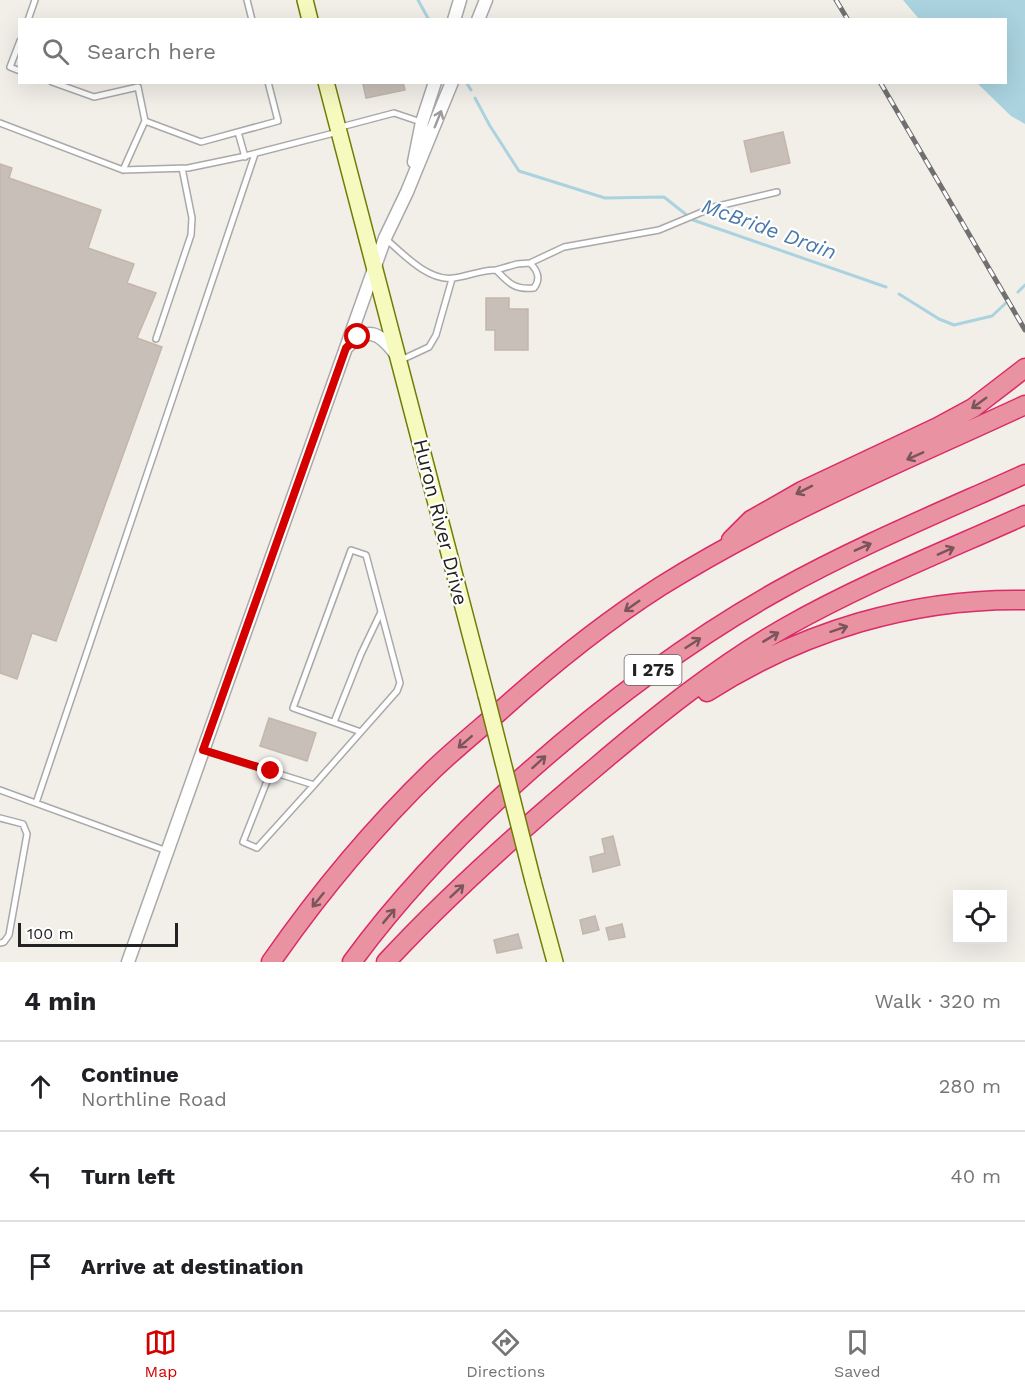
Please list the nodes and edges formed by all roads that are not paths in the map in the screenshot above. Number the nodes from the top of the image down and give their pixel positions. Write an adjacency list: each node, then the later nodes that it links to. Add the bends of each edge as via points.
1 (35, 0): 6 (lane)
2 (247, 0): 7 (lane)
3 (305, 0): 8 (main road)
4 (460, 0): 9 (street)
5 (486, 0): 10 (street)
6 (29, 18)
7 (252, 18)
8 (310, 18)
9 (455, 18)
10 (479, 18)
11 (18, 46): 12 (lane, via 10,67)
12 (18, 70)
13 (58, 84): 18 (lane, via 94,97 138,87)
14 (269, 84): 22 (lane, via 278,121)
15 (327, 84): 21 (main road, Huron River Drive)
16 (434, 84): 19 (street)
17 (451, 84): 27 (street, one-way to 17)
18 (145, 121): 22 (lane, via 201,142); 26 (lane)
19 (422, 122): 21 (lane, via 394,113); 27 (street)
20 (0, 123): 26 (lane)
21 (339, 130): 23 (lane); 31 (main road, Huron River Drive)
22 (238, 132): 24 (lane)
23 (255, 154): 24 (lane); 51 (lane)
24 (244, 157): 25 (lane)
25 (182, 168): 26 (lane); 34 (lane, via 192,218 191,235)
26 (123, 170)
27 (407, 192): 29 (street)
28 (777, 192): 30 (lane, via 714,207 659,230 564,247)
29 (385, 238): 31 (street); 33 (lane, via 432,274)
30 (530, 263): 32 (lane); 32 (lane, via 538,276 534,288 523,290 513,286)
31 (375, 267): 35 (street); 36 (main road, Huron River Drive)
32 (496, 270): 33 (lane)
33 (452, 279): 36 (lane, via 429,347)
34 (156, 339)
35 (346, 348): 36 (street, via 358,337 374,334); 46 (street)
36 (400, 360): 59 (main road, Huron River Drive, bridge)
37 (1025, 368): 41 (highway, one-way to 41, via 964,413 802,491 751,520)
38 (1025, 405): 41 (highway, one-way to 41, via 831,493)
39 (1025, 474): 57 (highway, I 275, one-way to 39, via 428,870 481,815 562,741 667,660 813,572)
40 (1025, 515): 48 (highway, one-way to 40, via 652,719 778,632)
41 (718, 554): 56 (highway, one-way to 56, via 661,586 558,659 435,768 358,849)
42 (1025, 600): 48 (highway, one-way to 42, via 614,761 677,712 739,672 800,643 907,610 967,601)
43 (381, 612): 44 (lane); 44 (lane, via 366,555 351,550 293,708); 45 (lane, via 400,683)
44 (334, 722): 45 (lane)
45 (361, 732): 49 (lane)
46 (203, 750): 47 (lane); 53 (street)
47 (271, 771): 49 (lane); 49 (lane, via 243,842 257,848)
48 (590, 772): 58 (highway, one-way to 48, via 455,893)
49 (314, 785)
50 (0, 790): 51 (lane)
51 (36, 803): 53 (lane)
52 (0, 818): 54 (lane, via 23,825 27,834 9,935)
53 (167, 851): 55 (street)
54 (0, 943)
55 (128, 962)
56 (271, 962)
57 (352, 962)
58 (386, 962)
59 (555, 962)

